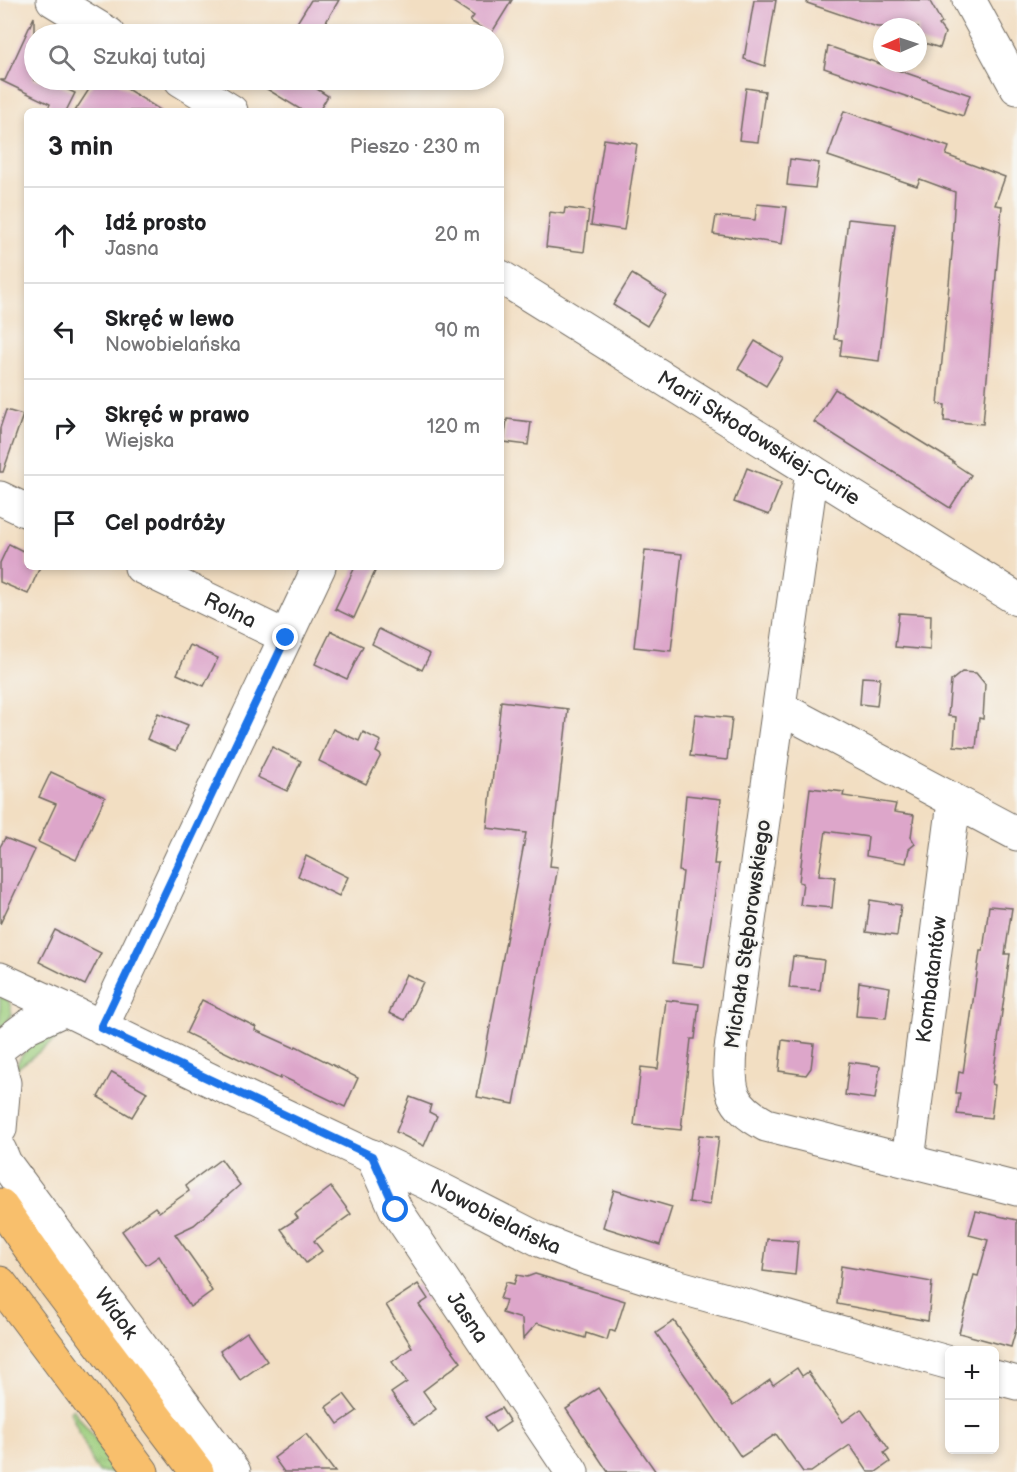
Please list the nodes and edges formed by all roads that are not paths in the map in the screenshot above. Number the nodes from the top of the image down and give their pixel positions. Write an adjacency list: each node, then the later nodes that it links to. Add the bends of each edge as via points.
1 (53, 0): 3 (street)
2 (969, 0): 4 (street)
3 (93, 24)
4 (1017, 87)
5 (197, 90): 6 (street)
6 (226, 108)
7 (504, 279): 8 (street, Marii Skłodowskiej-Curie)
8 (812, 471): 13 (street, Marii Skłodowskiej-Curie); 15 (street, Michała Stęborowskiego)
9 (0, 498): 10 (street)
10 (24, 510)
11 (147, 570): 14 (street, Rolna)
12 (318, 570): 14 (street)
13 (1017, 599)
14 (286, 638): 20 (street)
15 (780, 708): 16 (street); 26 (street, Michała Stęborowskiego, via 731,1049 731,1089 742,1110 766,1125)
16 (954, 801): 17 (street); 26 (street, Kombatantów)
17 (1017, 834)
18 (0, 979): 19 (street, Nowobielańska)
19 (65, 1009): 20 (street, Nowobielańska); 21 (street, via 28,1026)
20 (101, 1028): 25 (street, Nowobielańska)
21 (0, 1047)
22 (0, 1066): 23 (street, via 4,1083)
23 (0, 1129)
24 (0, 1151): 35 (street, Widok, via 5,1163)
25 (372, 1156): 30 (street, Nowobielańska, via 542,1241 583,1257); 36 (street, Jasna, via 396,1210)
26 (908, 1160): 27 (street, Michała Stęborowskiego)
27 (1017, 1189)
28 (0, 1205): 34 (main road, Widok)
29 (0, 1283): 33 (main road)
30 (945, 1363)
31 (999, 1378): 32 (street)
32 (1017, 1383)
33 (142, 1472)
34 (197, 1472)
35 (234, 1472)
36 (572, 1472)

